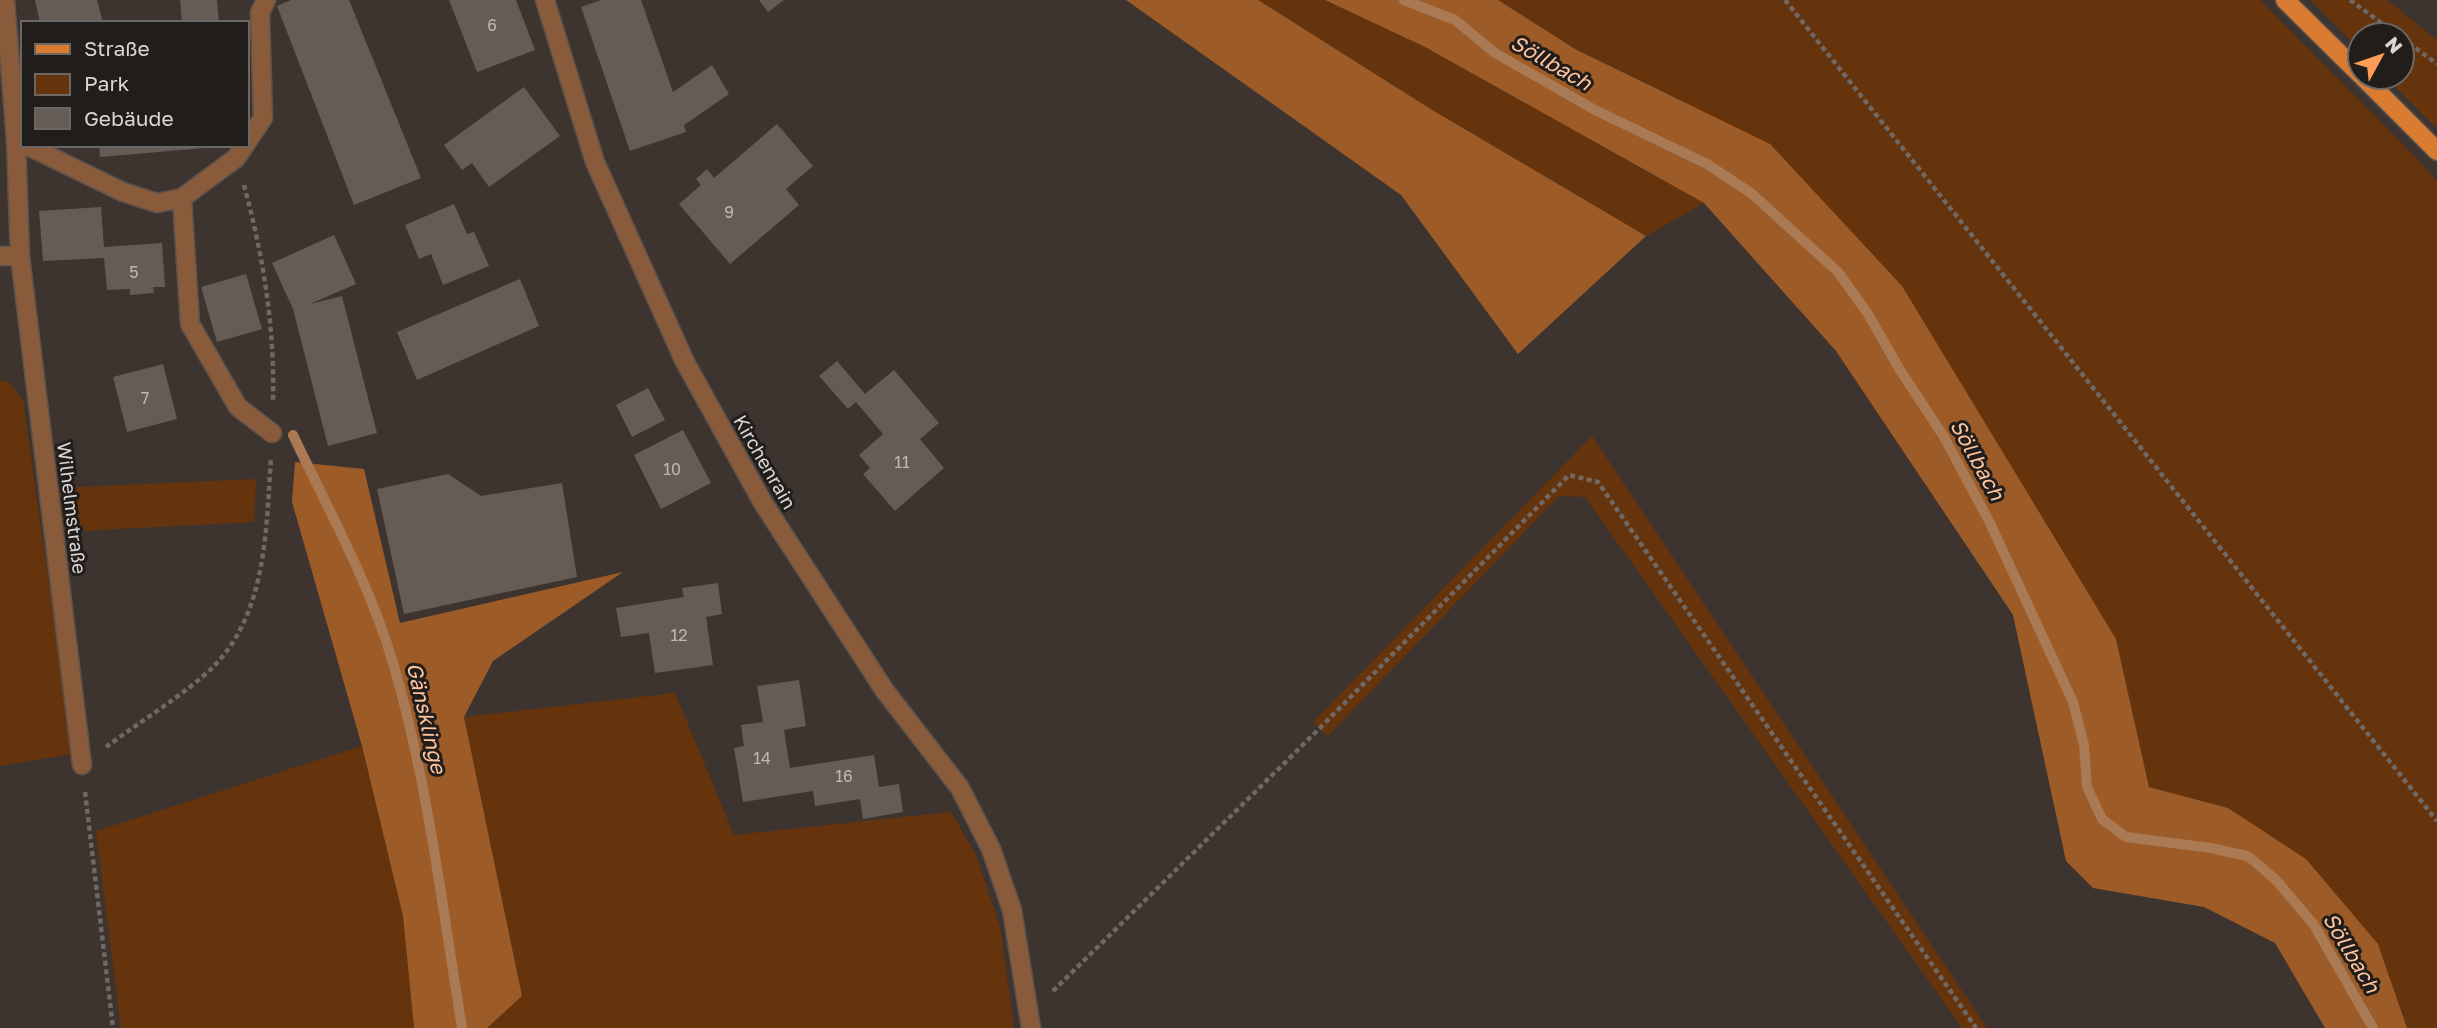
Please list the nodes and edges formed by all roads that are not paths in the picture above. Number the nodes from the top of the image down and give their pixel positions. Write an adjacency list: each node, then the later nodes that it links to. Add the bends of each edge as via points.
1 (5, 0): 8 (street, Wilhelmstraße)
2 (266, 0): 7 (street, via 260,13 263,118)
3 (545, 0): 17 (street, Kirchenrain, via 595,162 685,362 771,515 885,691 960,788 991,849 1012,910)
4 (2285, 0): 5 (main road)
5 (2346, 61)
6 (2376, 91): 11 (main road)
7 (248, 141)
8 (21, 143): 14 (street, Wilhelmstraße)
9 (29, 147): 12 (street, via 123,192 157,203)
10 (243, 149): 12 (street)
11 (2437, 151)
12 (182, 198): 15 (street, via 190,324 238,407)
13 (0, 256): 14 (street)
14 (20, 256): 16 (street, Wilhelmstraße)
15 (272, 433)
16 (82, 765)
17 (1030, 1021)

